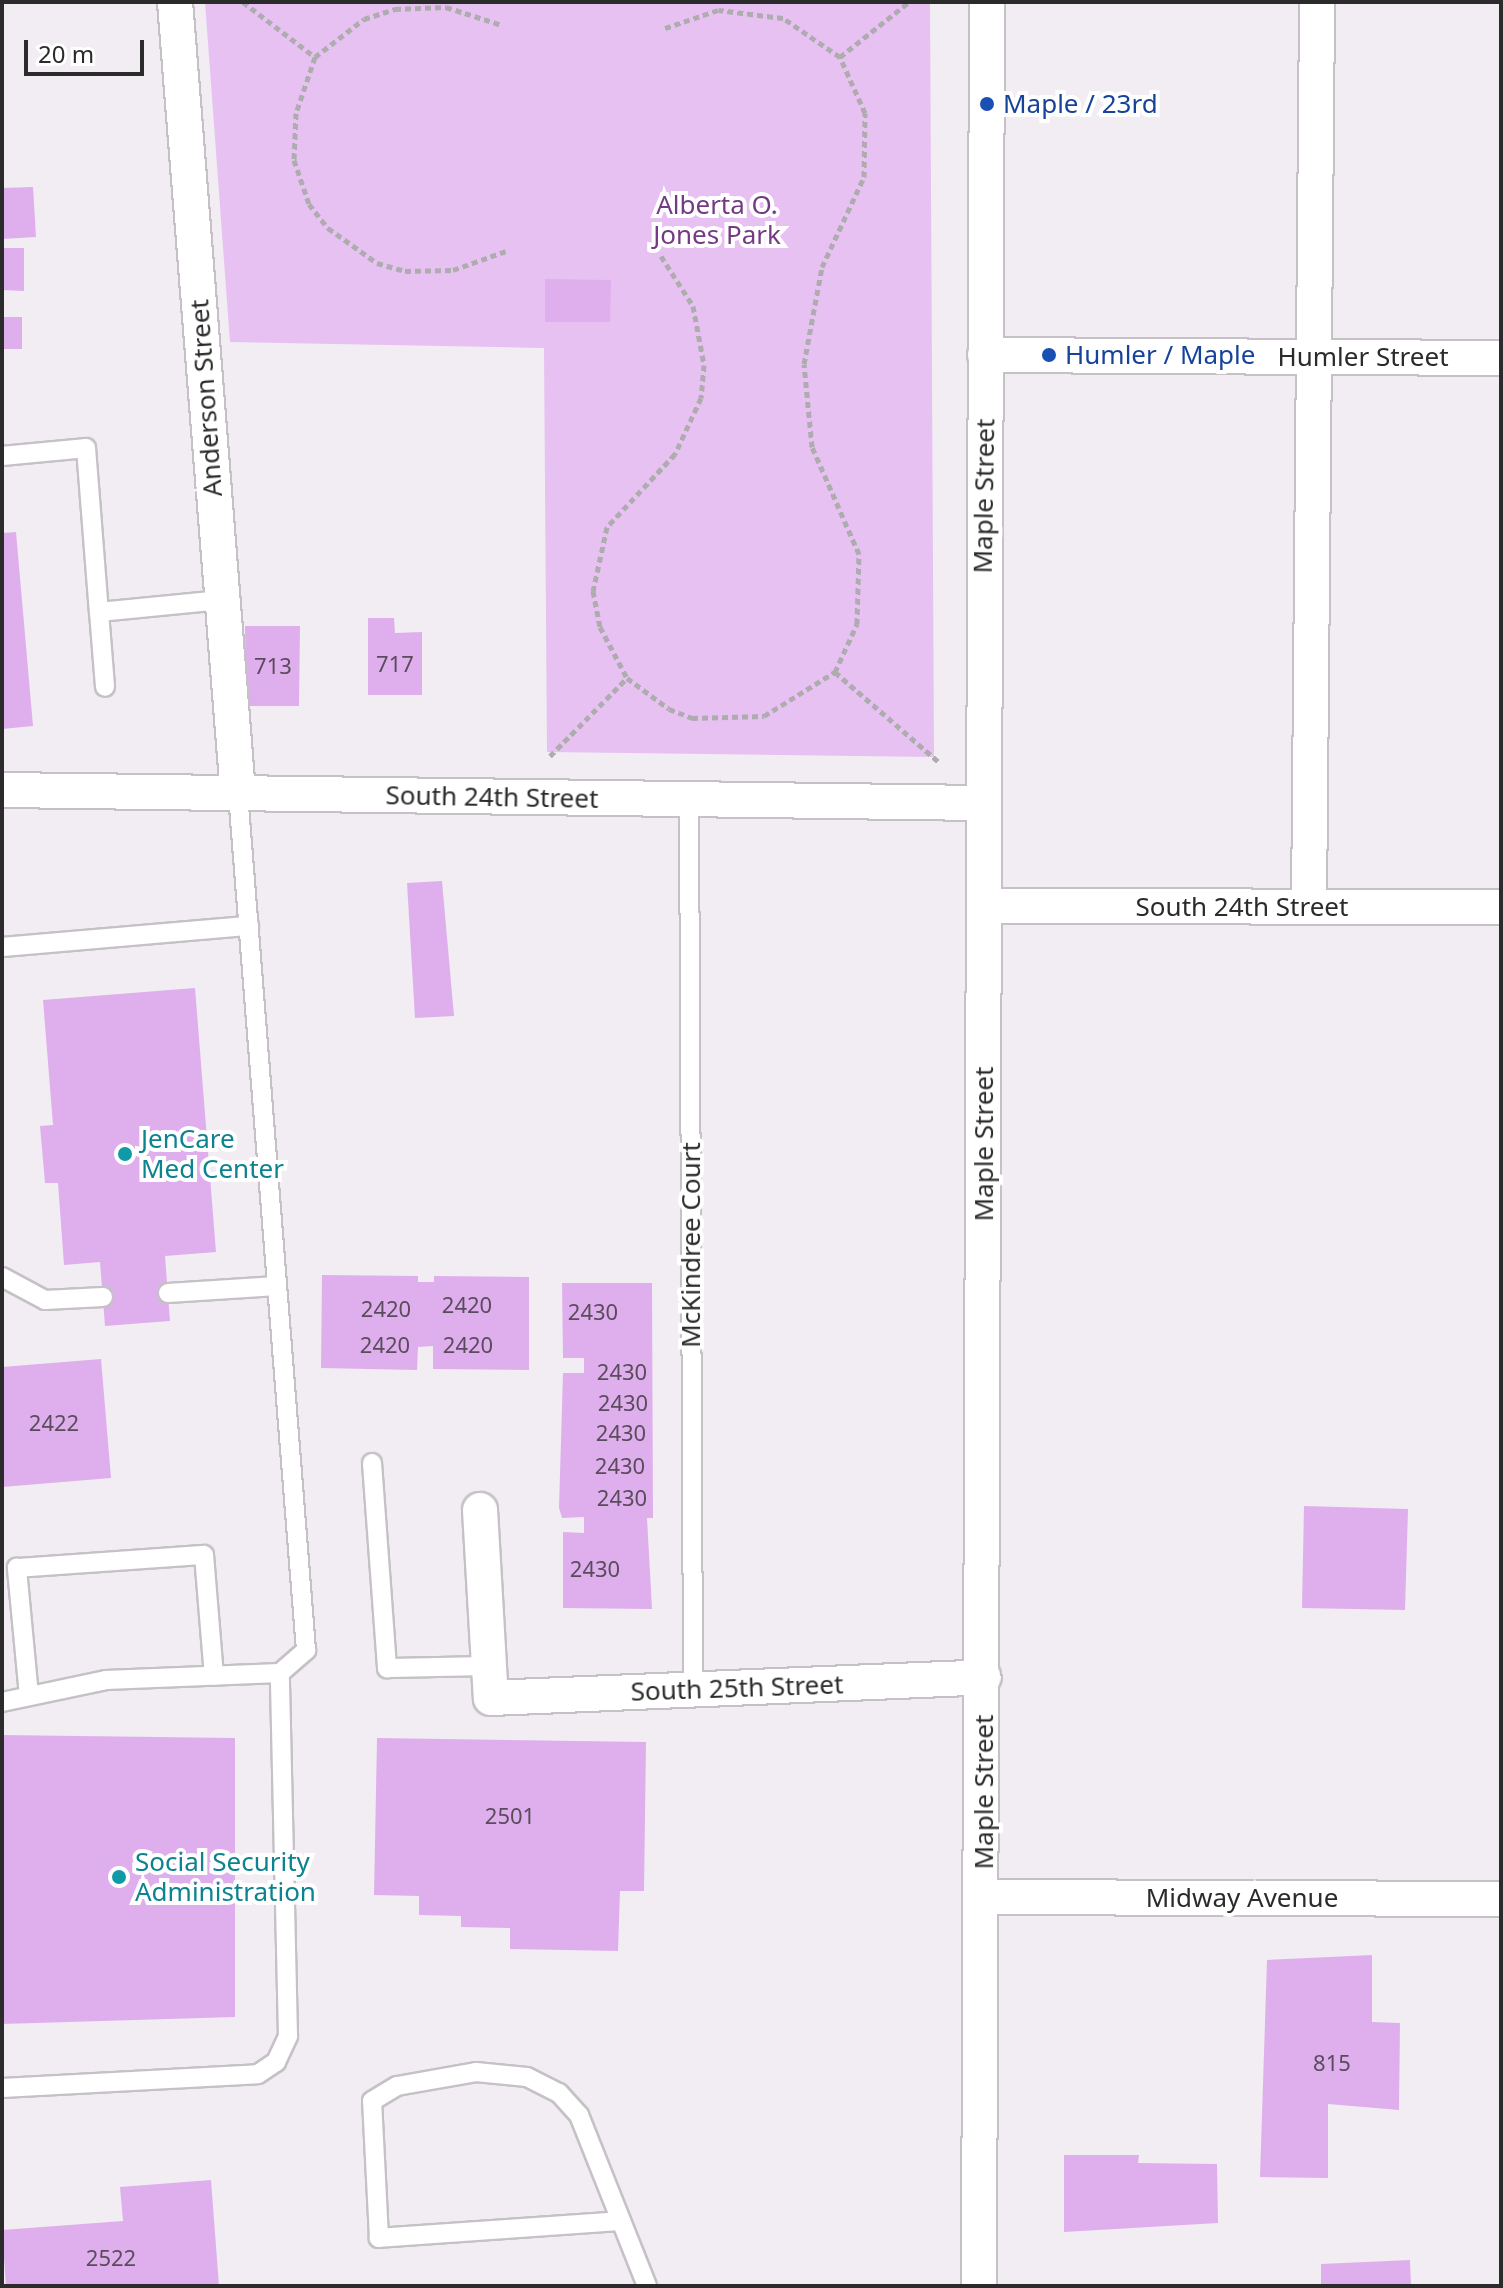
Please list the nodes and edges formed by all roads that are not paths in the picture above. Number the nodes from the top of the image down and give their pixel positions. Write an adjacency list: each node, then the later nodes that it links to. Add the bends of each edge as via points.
1 (175, 2): 8 (street, Anderson Street)
2 (987, 2): 4 (street, Maple Street)
3 (1317, 2): 5 (street)
4 (985, 355): 5 (street, Humler Street); 14 (street, Maple Street)
5 (1309, 357): 6 (street, Humler Street); 16 (street)
6 (1501, 358)
7 (2, 456): 9 (lane, via 86,448)
8 (221, 600): 9 (lane); 12 (street, Anderson Street)
9 (99, 612): 10 (lane)
10 (105, 687)
11 (2, 790): 12 (street, South 24th Street)
12 (238, 793): 13 (street, South 24th Street); 18 (lane)
13 (689, 800): 14 (street, South 24th Street); 30 (lane, McKindree Court)
14 (981, 803): 15 (street, Maple Street)
15 (984, 906): 16 (street, South 24th Street); 28 (street, Maple Street)
16 (1309, 907): 17 (street, South 24th Street)
17 (1501, 907)
18 (249, 926): 19 (lane); 21 (lane)
19 (2, 947)
20 (2, 1277): 23 (lane, via 45,1300)
21 (277, 1286): 22 (lane); 26 (lane, via 306,1650)
22 (168, 1293)
23 (103, 1297)
24 (372, 1463): 29 (lane, via 387,1668)
25 (480, 1510): 29 (street)
26 (280, 1673): 27 (lane); 35 (lane, via 288,2036 276,2062 258,2074)
27 (214, 1676): 31 (lane, via 106,1680); 31 (lane, via 204,1555 17,1568)
28 (984, 1677): 30 (street, South 25th Street); 33 (street, Maple Street)
29 (490, 1682): 30 (street, South 25th Street)
30 (693, 1690)
31 (29, 1696): 32 (lane)
32 (2, 1702)
33 (983, 1897): 34 (street, Midway Avenue); 38 (street, Maple Street)
34 (1501, 1899)
35 (2, 2088)
36 (621, 2221): 36 (lane, via 579,2115 537,2083 476,2072 397,2086 372,2101 379,2238); 37 (lane)
37 (647, 2286)
38 (979, 2286)

